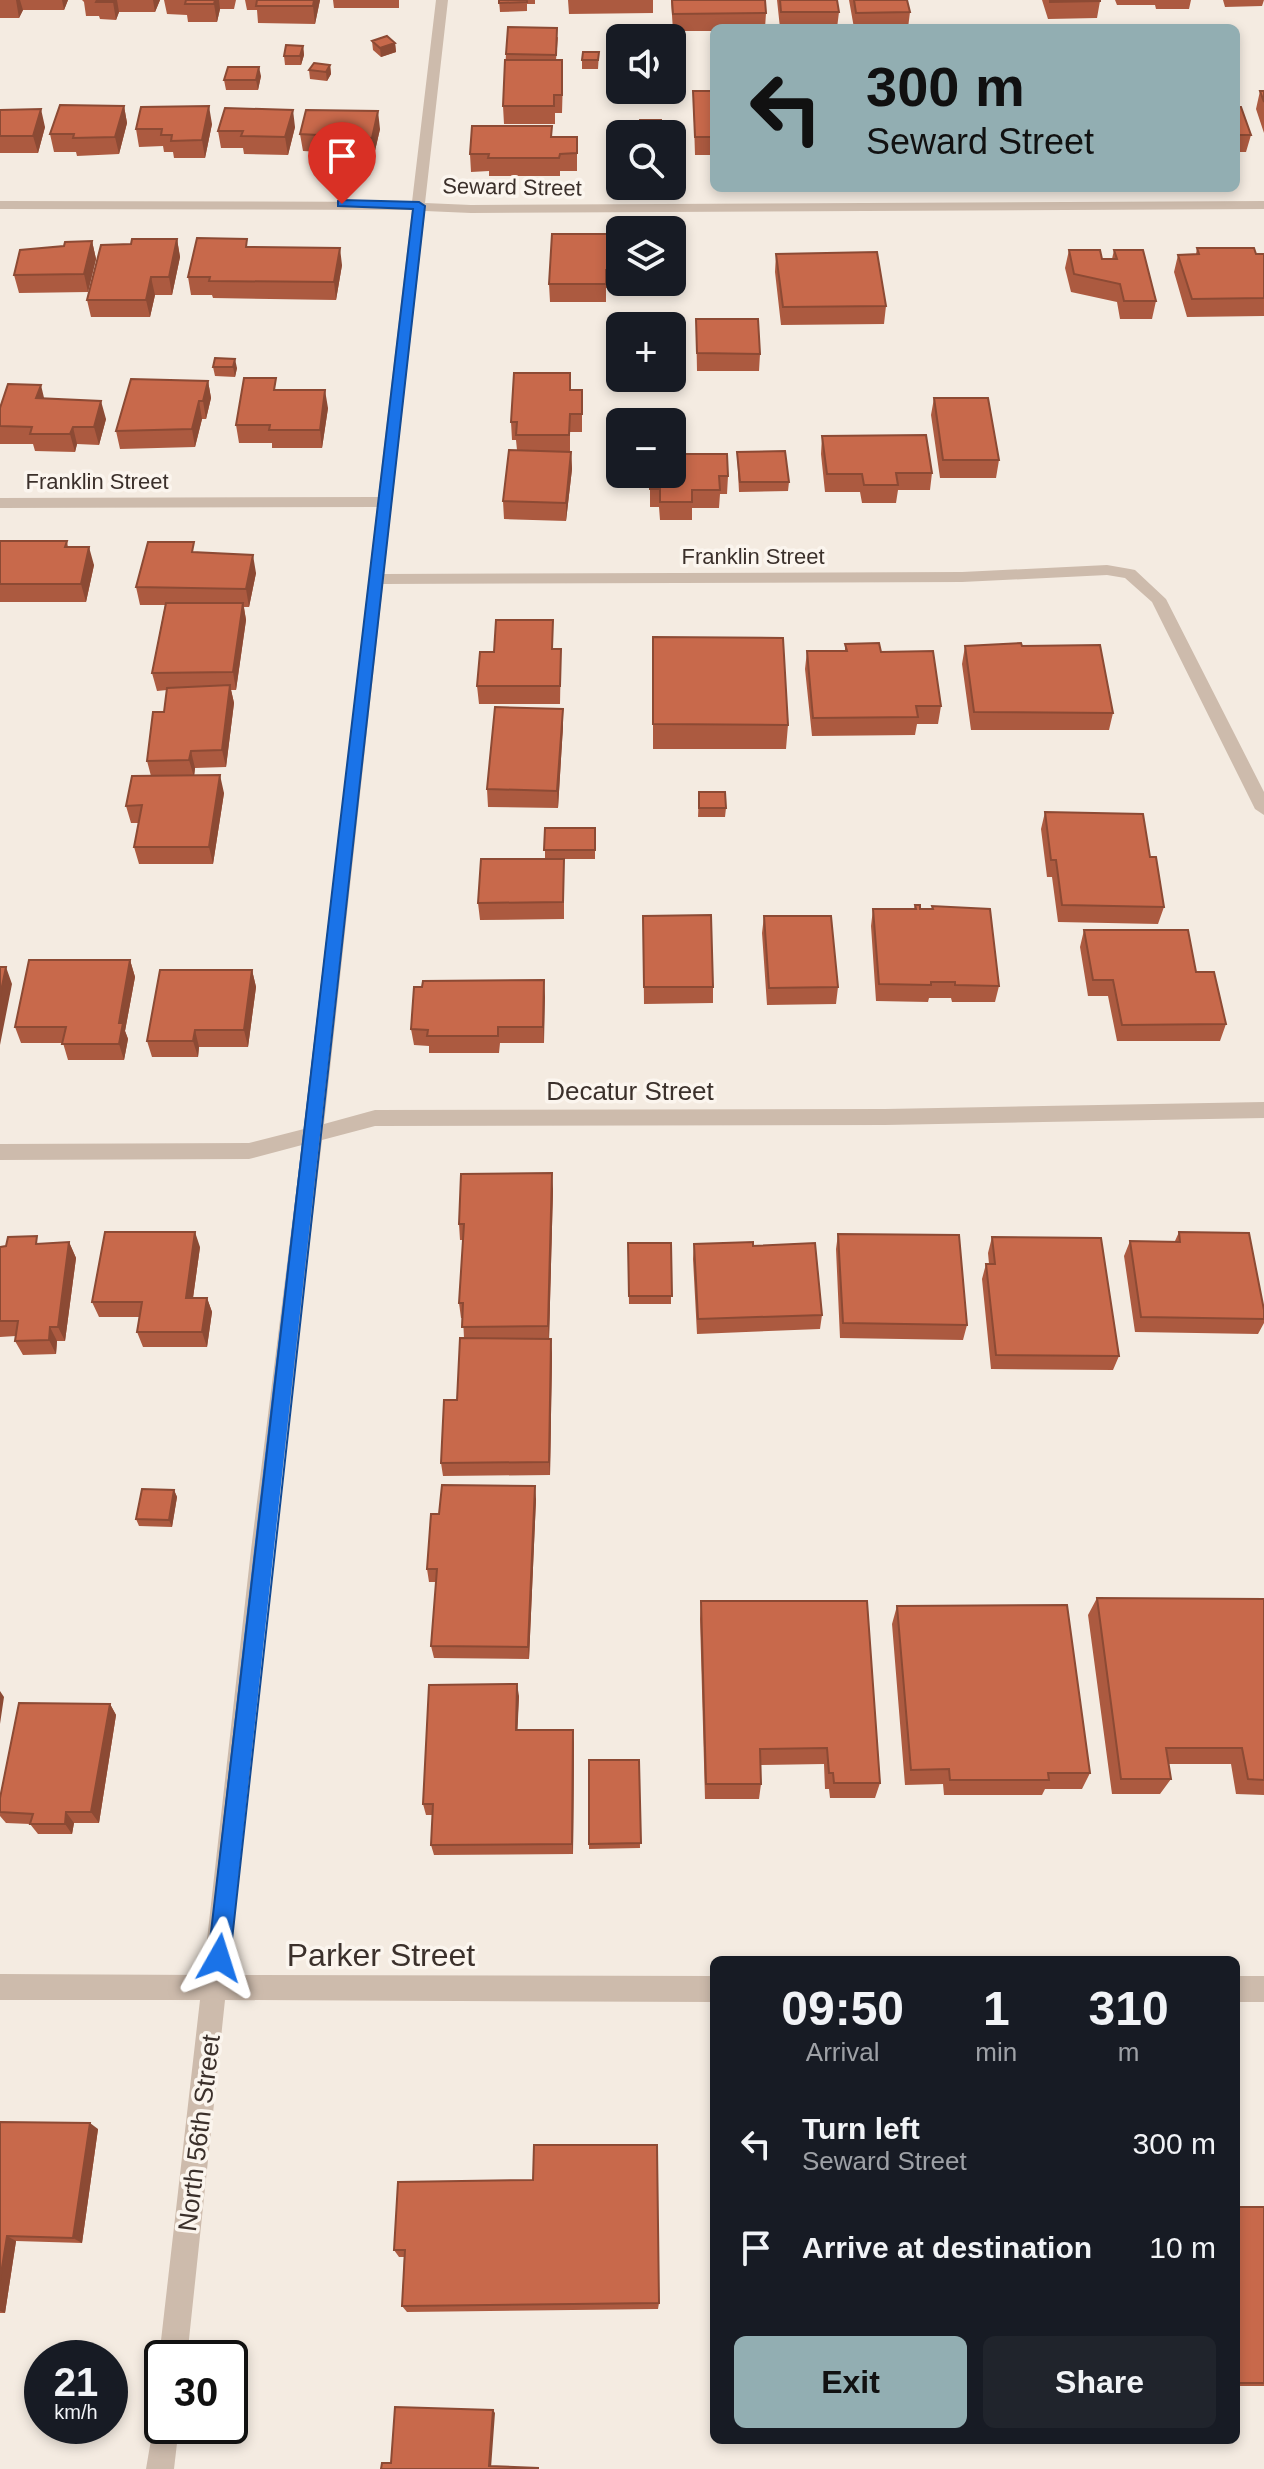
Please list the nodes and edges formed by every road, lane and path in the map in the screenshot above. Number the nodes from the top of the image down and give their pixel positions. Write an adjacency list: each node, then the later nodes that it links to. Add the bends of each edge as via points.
1 (442, 0): 4 (street, North 56th Street)
2 (0, 205): 4 (street, Seward Street)
3 (1264, 205): 4 (street, Seward Street)
4 (419, 206): 5 (street, North 56th Street)
5 (386, 502): 6 (street, Franklin Street); 7 (street, North 56th Street)
6 (0, 503)
7 (376, 579): 8 (street, Franklin Street, via 962,577 1107,570 1130,574 1158,599); 10 (street, North 56th Street)
8 (1264, 809)
9 (1264, 1110): 10 (street, Decatur Street, via 375,1118)
10 (313, 1134): 11 (street, Decatur Street, via 249,1151); 13 (street, North 56th Street)
11 (0, 1152)
12 (0, 1987): 13 (street, Parker Street)
13 (216, 1989): 14 (street, Parker Street); 17 (street, North 56th Street)
14 (710, 1989)
15 (1240, 1989): 16 (street)
16 (1264, 1989)
17 (175, 2340)
18 (163, 2444): 19 (street)
19 (160, 2469)

